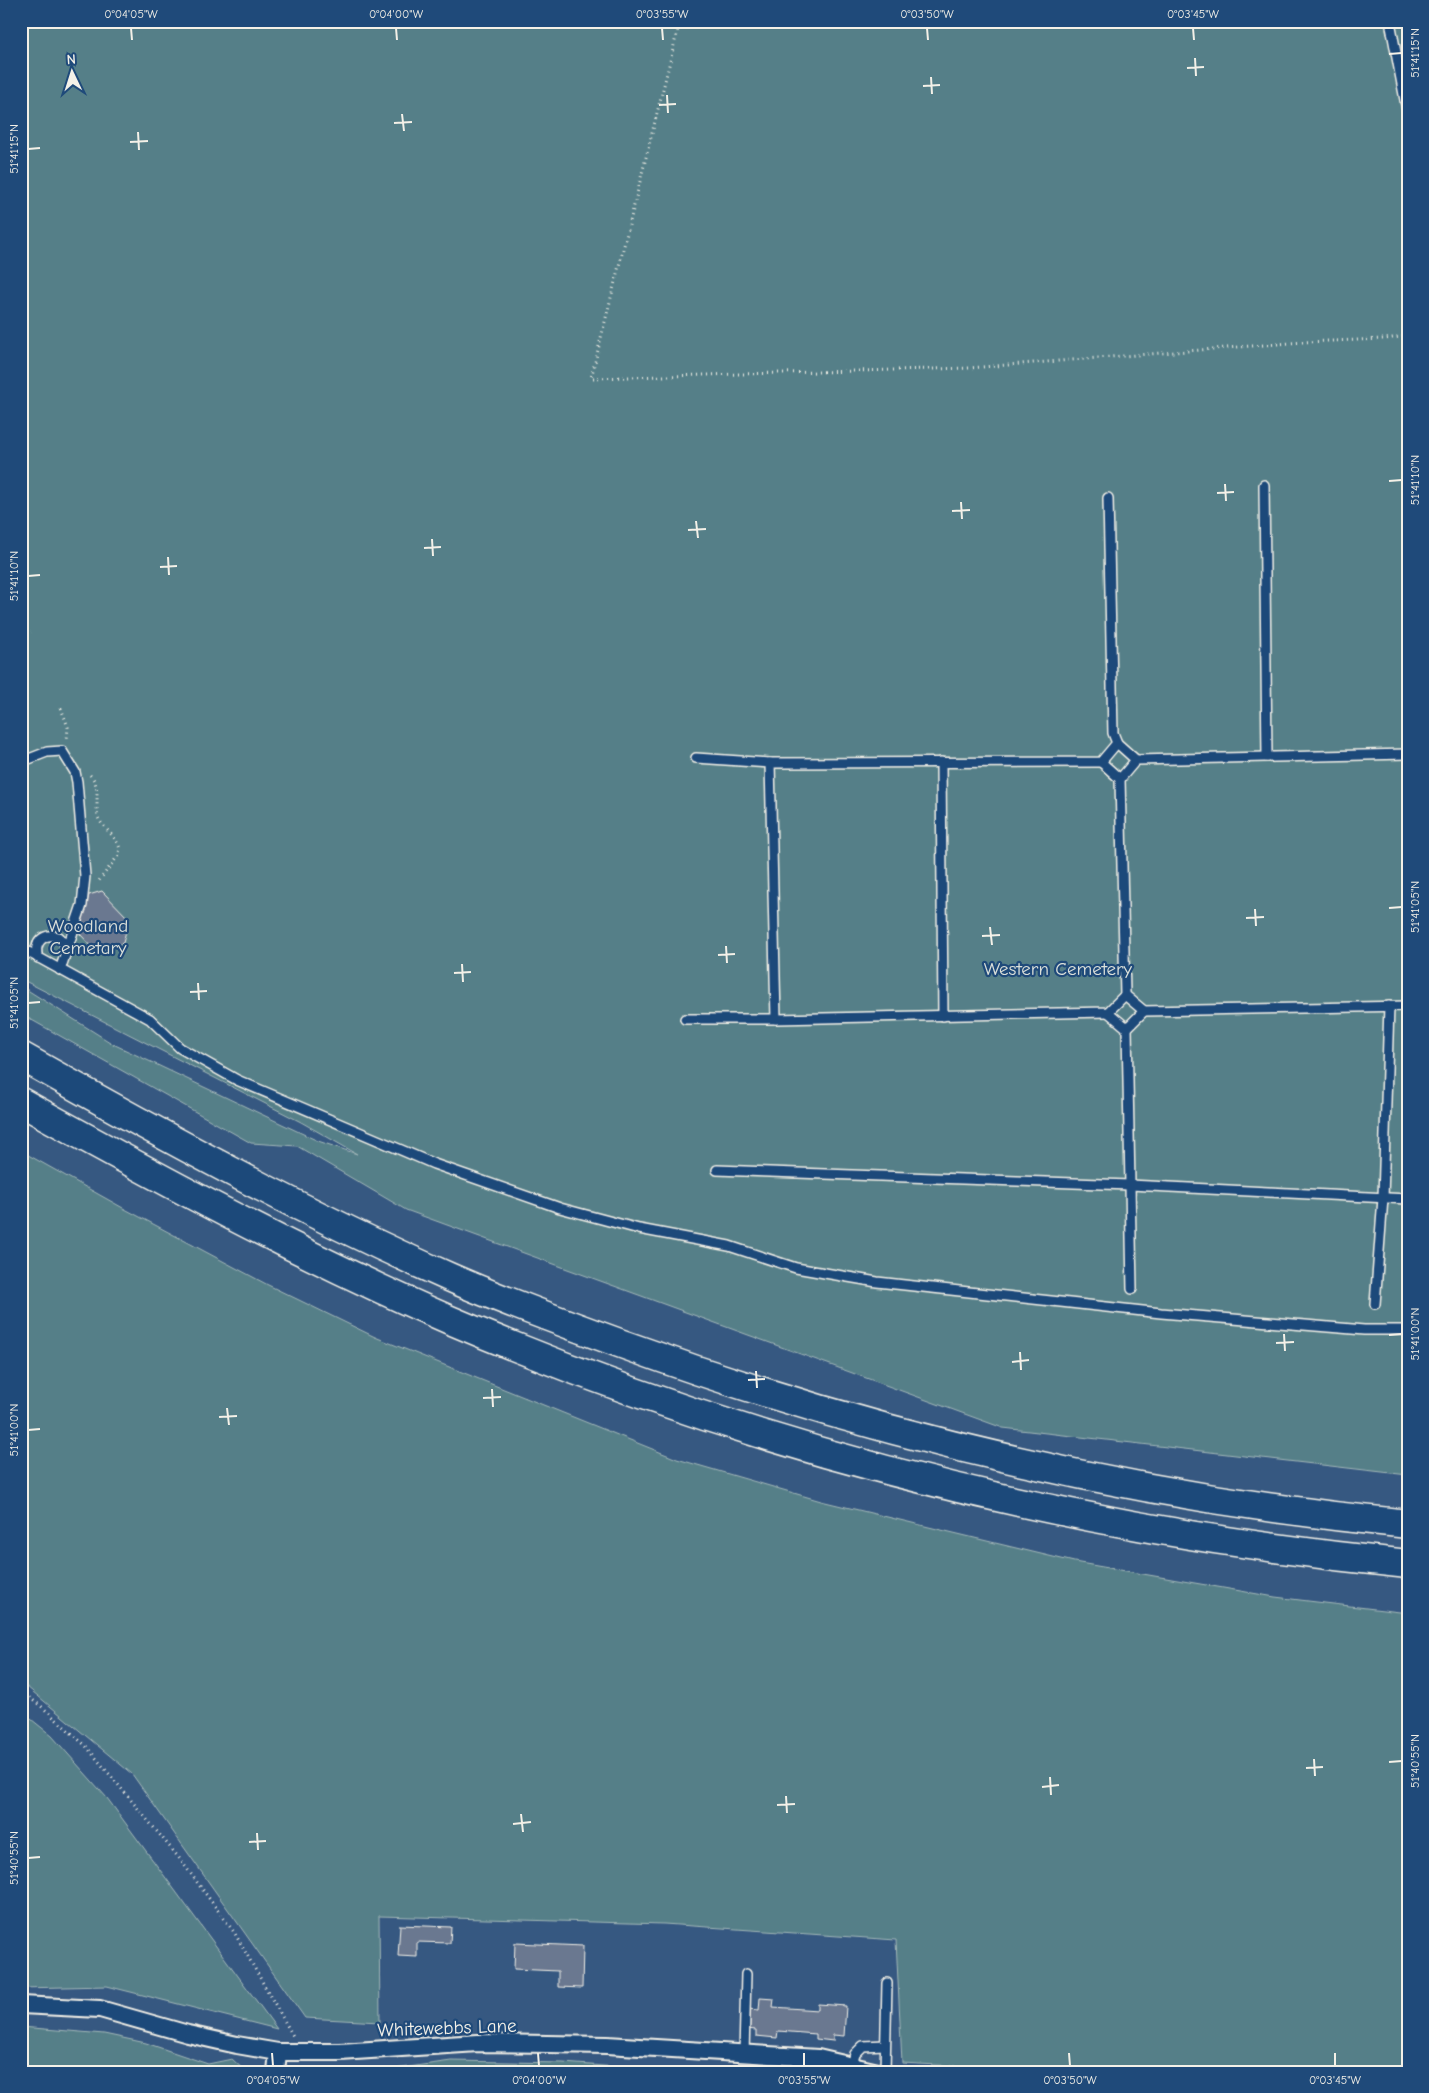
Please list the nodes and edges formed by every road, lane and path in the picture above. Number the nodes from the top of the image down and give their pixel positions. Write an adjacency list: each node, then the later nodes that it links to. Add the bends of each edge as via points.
1 (680, 21): 4 (path, via 591,378 969,368)
2 (1390, 21): 3 (lane)
3 (1408, 116)
4 (1408, 336)
5 (1264, 485): 13 (lane)
6 (1108, 498): 10 (lane, via 1113,733)
7 (31, 632): 8 (path)
8 (21, 633)
9 (61, 708): 11 (path, via 68,727)
10 (1117, 744): 15 (lane); 18 (lane)
11 (62, 751): 16 (lane, via 47,752); 20 (lane)
12 (1408, 754): 13 (lane)
13 (1267, 757): 15 (lane)
14 (696, 758): 19 (lane)
15 (1136, 760): 21 (lane)
16 (21, 762)
17 (941, 762): 18 (lane); 19 (lane); 32 (lane)
18 (1101, 762): 21 (lane)
19 (770, 763): 34 (lane)
20 (75, 772): 22 (lane, via 84,854); 22 (path, via 95,780 100,822 120,849 103,877 95,886)
21 (1120, 779): 27 (lane)
22 (84, 890): 24 (lane)
23 (21, 948): 25 (lane)
24 (67, 951): 25 (lane, via 59,937 48,936 38,941); 26 (lane)
25 (38, 958): 26 (lane)
26 (60, 970): 44 (lane, via 150,1019 180,1048 237,1080 434,1164 560,1208 639,1229 729,1246 796,1268 878,1282 1161,1313 1364,1330)
27 (1125, 995): 30 (lane); 31 (lane)
28 (1390, 1006): 29 (lane); 30 (lane); 40 (lane)
29 (1408, 1006)
30 (1144, 1011): 35 (lane)
31 (1108, 1012): 32 (lane); 35 (lane)
32 (943, 1016): 34 (lane)
33 (685, 1019): 34 (lane)
34 (776, 1019)
35 (1127, 1028): 39 (lane)
36 (21, 1056): 45 (highway, via 252,1183 385,1247 522,1306 732,1382 872,1424 1016,1460 1242,1503)
37 (21, 1102): 46 (highway, via 184,1192 383,1290 519,1348 657,1400 868,1466 1076,1515 1231,1543)
38 (717, 1170): 39 (lane)
39 (1130, 1185): 40 (lane); 42 (lane)
40 (1383, 1198): 41 (lane); 43 (lane)
41 (1408, 1199)
42 (1132, 1289)
43 (1374, 1304)
44 (1408, 1330)
45 (1408, 1524)
46 (1408, 1564)
47 (21, 1692): 53 (path, via 86,1746 179,1858 234,1932)
48 (746, 1974): 54 (lane)
49 (887, 1983): 51 (lane)
50 (21, 2005): 52 (street, Whitewebbs Lane, via 100,2009 188,2034)
51 (886, 2045): 55 (lane, via 863,2046 855,2054); 58 (lane)
52 (278, 2052): 53 (street, Whitewebbs Lane); 56 (street)
53 (302, 2053): 54 (street, Whitewebbs Lane, via 478,2043 607,2045)
54 (744, 2054): 55 (street, Whitewebbs Lane, via 818,2058)
55 (851, 2069): 57 (street, Whitewebbs Lane)
56 (276, 2072)
57 (878, 2072)
58 (885, 2072)

